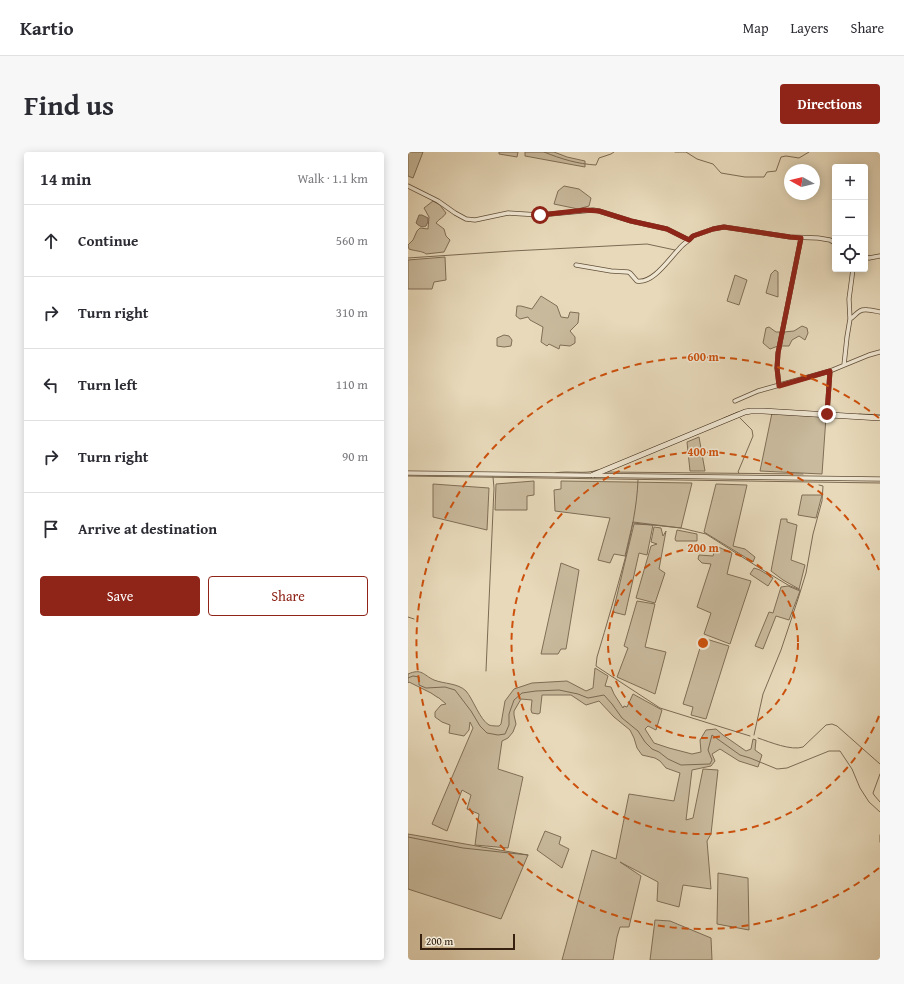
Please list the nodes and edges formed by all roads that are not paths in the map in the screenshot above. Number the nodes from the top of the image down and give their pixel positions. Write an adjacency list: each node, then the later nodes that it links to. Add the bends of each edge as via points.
1 (408, 186): 3 (street, via 466,219 475,220 508,213 540,215 593,210 667,229)
2 (801, 238): 3 (street, via 724,227 693,236); 4 (street); 14 (street, via 778,353)
3 (689, 240): 7 (street, via 661,269 644,281 637,281 628,272)
4 (832, 241)
5 (880, 256): 6 (street)
6 (868, 258)
7 (576, 265)
8 (852, 272): 10 (street, via 848,299)
9 (880, 312): 10 (street, via 860,311)
10 (850, 320): 12 (street)
11 (880, 352): 12 (street)
12 (844, 365): 13 (street)
13 (830, 371): 14 (street); 16 (street)
14 (779, 386): 15 (street)
15 (735, 400)
16 (827, 414): 17 (street); 19 (street, via 745,412)
17 (880, 418)
18 (408, 473): 19 (street)
19 (593, 475): 20 (street)
20 (880, 479)

